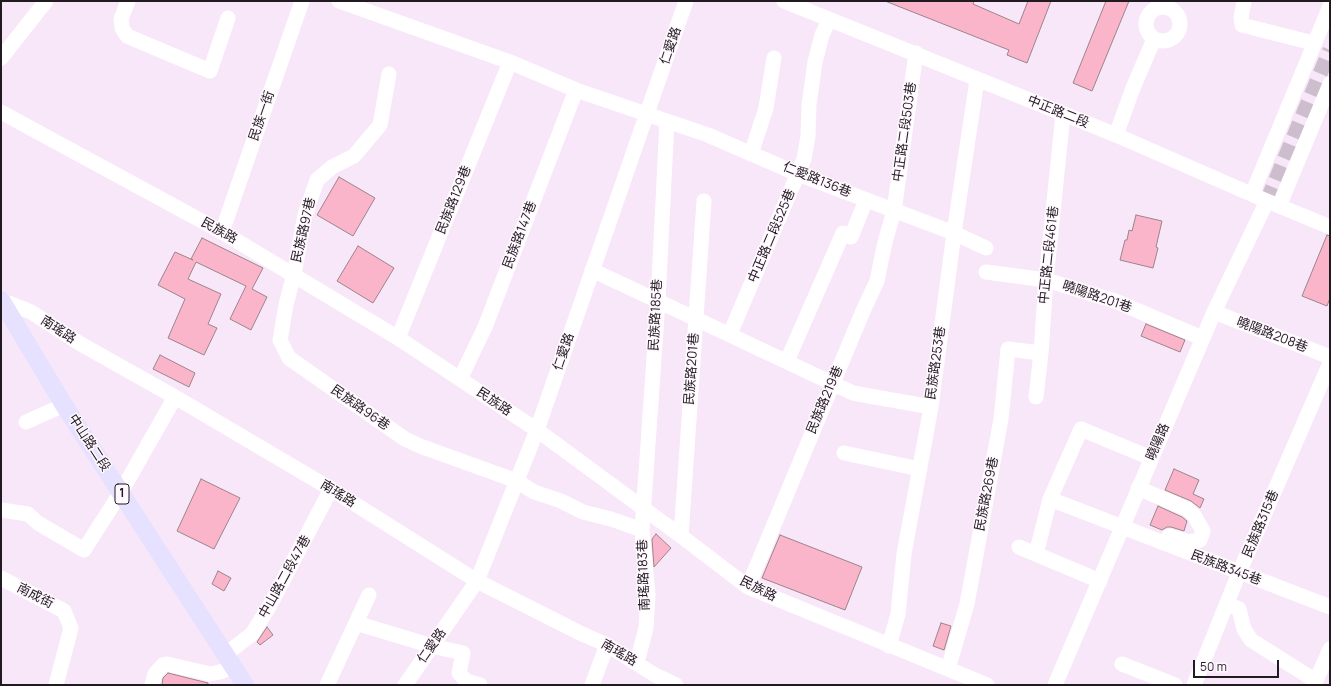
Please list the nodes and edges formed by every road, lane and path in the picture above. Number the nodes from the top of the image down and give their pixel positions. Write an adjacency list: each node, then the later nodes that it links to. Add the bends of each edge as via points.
1 (46, 1): 16 (street)
2 (128, 1): 10 (street, via 121,19 122,28 127,36 210,71)
3 (302, 1): 36 (street, 民族一街)
4 (339, 1): 18 (street, 仁愛路136巷)
5 (686, 1): 25 (street, 仁愛路)
6 (784, 1): 12 (street, 中正路二段)
7 (1151, 1): 11 (street)
8 (1244, 1): 14 (street, via 1242,25)
9 (1330, 6): 14 (street)
10 (228, 18)
11 (1147, 18): 13 (street, via 1146,27); 13 (street, via 1154,10 1164,7 1174,10 1180,19 1180,30 1174,38 1164,42)
12 (829, 20): 15 (street, 中正路二段); 29 (street, 中正路二段525巷, via 815,62 808,136)
13 (1154, 39): 27 (street)
14 (1313, 43): 30 (street)
15 (916, 53): 20 (street, 中正路二段); 34 (street, 中正路二段503巷)
16 (1, 58)
17 (774, 58): 28 (street, via 766,108)
18 (510, 62): 22 (street, 仁愛路136巷); 48 (street, 民族路129巷)
19 (389, 74): 41 (street, 民族路97巷, via 380,125 354,156 332,167 317,180 305,214)
20 (977, 80): 24 (street, 中正路二段); 37 (street, 民族路253巷)
21 (1330, 84): 33 (street, 曉陽路)
22 (576, 90): 25 (street, 仁愛路136巷); 54 (street, 民族路147巷, via 485,327)
23 (1, 112): 36 (street, 民族路)
24 (1063, 114): 27 (street, 中正路二段); 42 (street, 中正路二段461巷)
25 (647, 115): 26 (street, 仁愛路136巷); 39 (street, 仁愛路)
26 (667, 121): 28 (street, 仁愛路136巷); 44 (street, 民族路185巷)
27 (1116, 135): 30 (street, 中正路二段)
28 (751, 154): 29 (street, 仁愛路136巷)
29 (798, 174): 31 (street, 仁愛路136巷); 47 (street, 中正路二段525巷)
30 (1252, 194): 33 (street, 中正路二段)
31 (866, 200): 34 (street, 仁愛路136巷); 52 (street, via 851,237 843,233)
32 (704, 201): 46 (street, 民族路201巷)
33 (1273, 204): 35 (street, 中正路二段); 45 (street, 曉陽路)
34 (894, 211): 37 (street, 仁愛路136巷); 55 (street, 民族路219巷, via 877,281)
35 (1330, 227)
36 (222, 232): 41 (street, 民族路)
37 (954, 234): 38 (street, 仁愛路136巷); 59 (street, 民族路253巷)
38 (986, 248)
39 (592, 270): 44 (street); 61 (street, 仁愛路)
40 (986, 272): 42 (street, 曉陽路201巷)
41 (294, 274): 48 (street, 民族路); 65 (street, 民族路96巷, via 280,340 289,358 410,441)
42 (1046, 280): 49 (street, 曉陽路201巷, via 1115,301); 50 (street, 中正路二段461巷)
43 (1, 300): 56 (street, 南瑤路, via 31,312 79,343); 58 (main road, 中山路二段 / 1)
44 (658, 301): 46 (street); 70 (street, 民族路185巷)
45 (1214, 312): 49 (street, 曉陽路); 51 (street, 曉陽路208巷)
46 (696, 319): 47 (street); 74 (street, 民族路201巷)
47 (730, 334): 52 (street)
48 (398, 338): 54 (street, 民族路)
49 (1202, 338): 63 (street, 曉陽路)
50 (1041, 353): 57 (street, 中正路二段461巷); 93 (street, 民族路269巷, via 1008,349 1001,419 968,596)
51 (1330, 357)
52 (787, 361): 55 (street)
53 (1330, 363): 77 (street, 民族路315巷)
54 (460, 379): 61 (street, 民族路)
55 (833, 382): 59 (street, via 853,392); 81 (street, 民族路219巷)
56 (174, 397): 67 (street, 南瑤路); 68 (street)
57 (1036, 397)
58 (64, 406): 60 (street); 68 (main road, 中山路二段 / 1)
59 (931, 407): 64 (street, 民族路253巷)
60 (26, 422)
61 (537, 430): 65 (street, 仁愛路); 70 (street, 民族路)
62 (844, 453): 64 (street)
63 (1151, 458): 66 (street, 曉陽路); 69 (street, via 1081,429)
64 (920, 469): 88 (street, 民族路253巷, via 904,554 898,614)
65 (517, 481): 73 (street, 民族路96巷, via 534,492 583,512); 79 (street, 仁愛路)
66 (1138, 488): 72 (street, 曉陽路); 72 (street, via 1191,512 1203,531 1200,540 1179,540)
67 (331, 489): 79 (street, 南瑤路); 92 (street, 中山路二段47巷, via 252,634)
68 (121, 492): 71 (street, via 84,550 38,523 28,514); 92 (main road, 中山路二段 / 1)
69 (1050, 499): 72 (street); 76 (street)
70 (644, 509): 73 (street, 南瑤路183巷); 74 (street, 民族路)
71 (1, 510)
72 (1124, 523): 77 (street, 民族路345巷); 80 (street, 曉陽路)
73 (642, 530): 90 (street, 南瑤路183巷, via 648,595 646,628)
74 (681, 536): 81 (street, 民族路)
75 (1019, 546): 76 (street)
76 (1036, 554): 80 (street)
77 (1239, 573): 83 (street, 民族路315巷); 84 (street, 民族路345巷)
78 (1, 578): 96 (street, 南成街, via 64,611 71,628)
79 (477, 581): 86 (street, 南瑤路); 87 (street, 仁愛路)
80 (1100, 581): 105 (street, 曉陽路)
81 (748, 587): 88 (street, 民族路)
82 (369, 595): 85 (street)
83 (1227, 604): 95 (street, via 1239,609 1244,630 1252,640); 107 (street, 民族路315巷)
84 (1330, 607)
85 (356, 623): 87 (street); 99 (street)
86 (607, 645): 90 (street, 南瑤路); 102 (street)
87 (432, 646): 100 (street, 仁愛路); 101 (street, via 463,653 459,674 466,681)
88 (889, 646): 93 (street, 民族路)
89 (1330, 649): 95 (street)
90 (635, 663): 94 (street, 南瑤路)
91 (1122, 664): 106 (street)
92 (224, 669): 97 (street, via 210,674 167,664 155,674); 98 (main road, 中山路二段 / 1)
93 (948, 669): 104 (street, 民族路)
94 (653, 680): 103 (street, 南瑤路)
95 (1315, 683)
96 (56, 685)
97 (152, 685)
98 (245, 685)
99 (328, 685)
100 (405, 685)
101 (480, 685)
102 (592, 685)
103 (676, 685)
104 (987, 685)
105 (1055, 685)
106 (1175, 685)
107 (1194, 685)

